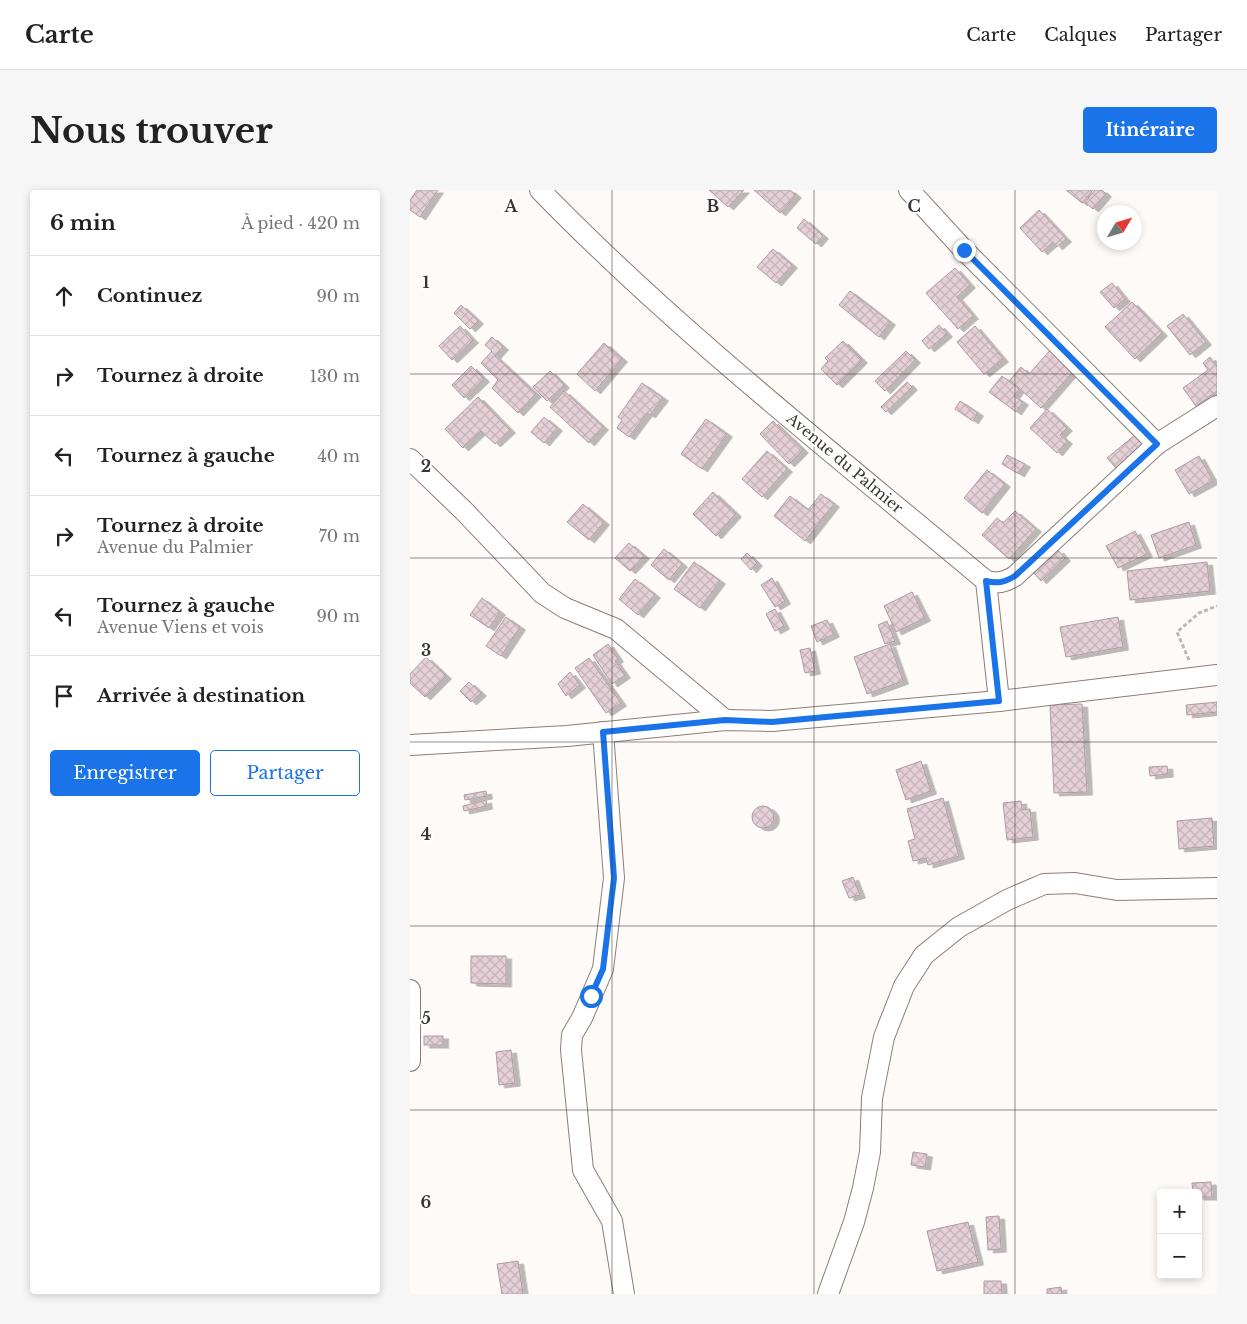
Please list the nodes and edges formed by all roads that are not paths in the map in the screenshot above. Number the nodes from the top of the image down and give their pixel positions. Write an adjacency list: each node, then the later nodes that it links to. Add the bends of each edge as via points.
1 (540, 190): 6 (street, Avenue du Palmier, via 653,300 836,459)
2 (909, 190): 4 (street, via 964,250)
3 (1217, 406): 4 (street)
4 (1157, 444): 6 (street, via 1015,576 1006,582)
5 (410, 459): 9 (street, via 542,594 565,608 616,629)
6 (986, 581): 8 (street)
7 (1208, 676): 8 (street)
8 (999, 701): 9 (street, via 772,722)
9 (725, 720): 10 (street)
10 (603, 732): 11 (street); 15 (street, via 613,900 603,969 572,1035 571,1050 583,1170 612,1221)
11 (410, 745)
12 (1217, 888): 16 (street, via 1116,890 1076,883 1044,884 959,927 924,955 904,986 884,1037 872,1098 870,1152 863,1188)
13 (410, 990): 14 (street)
14 (410, 1061)
15 (624, 1294)
16 (828, 1294)

